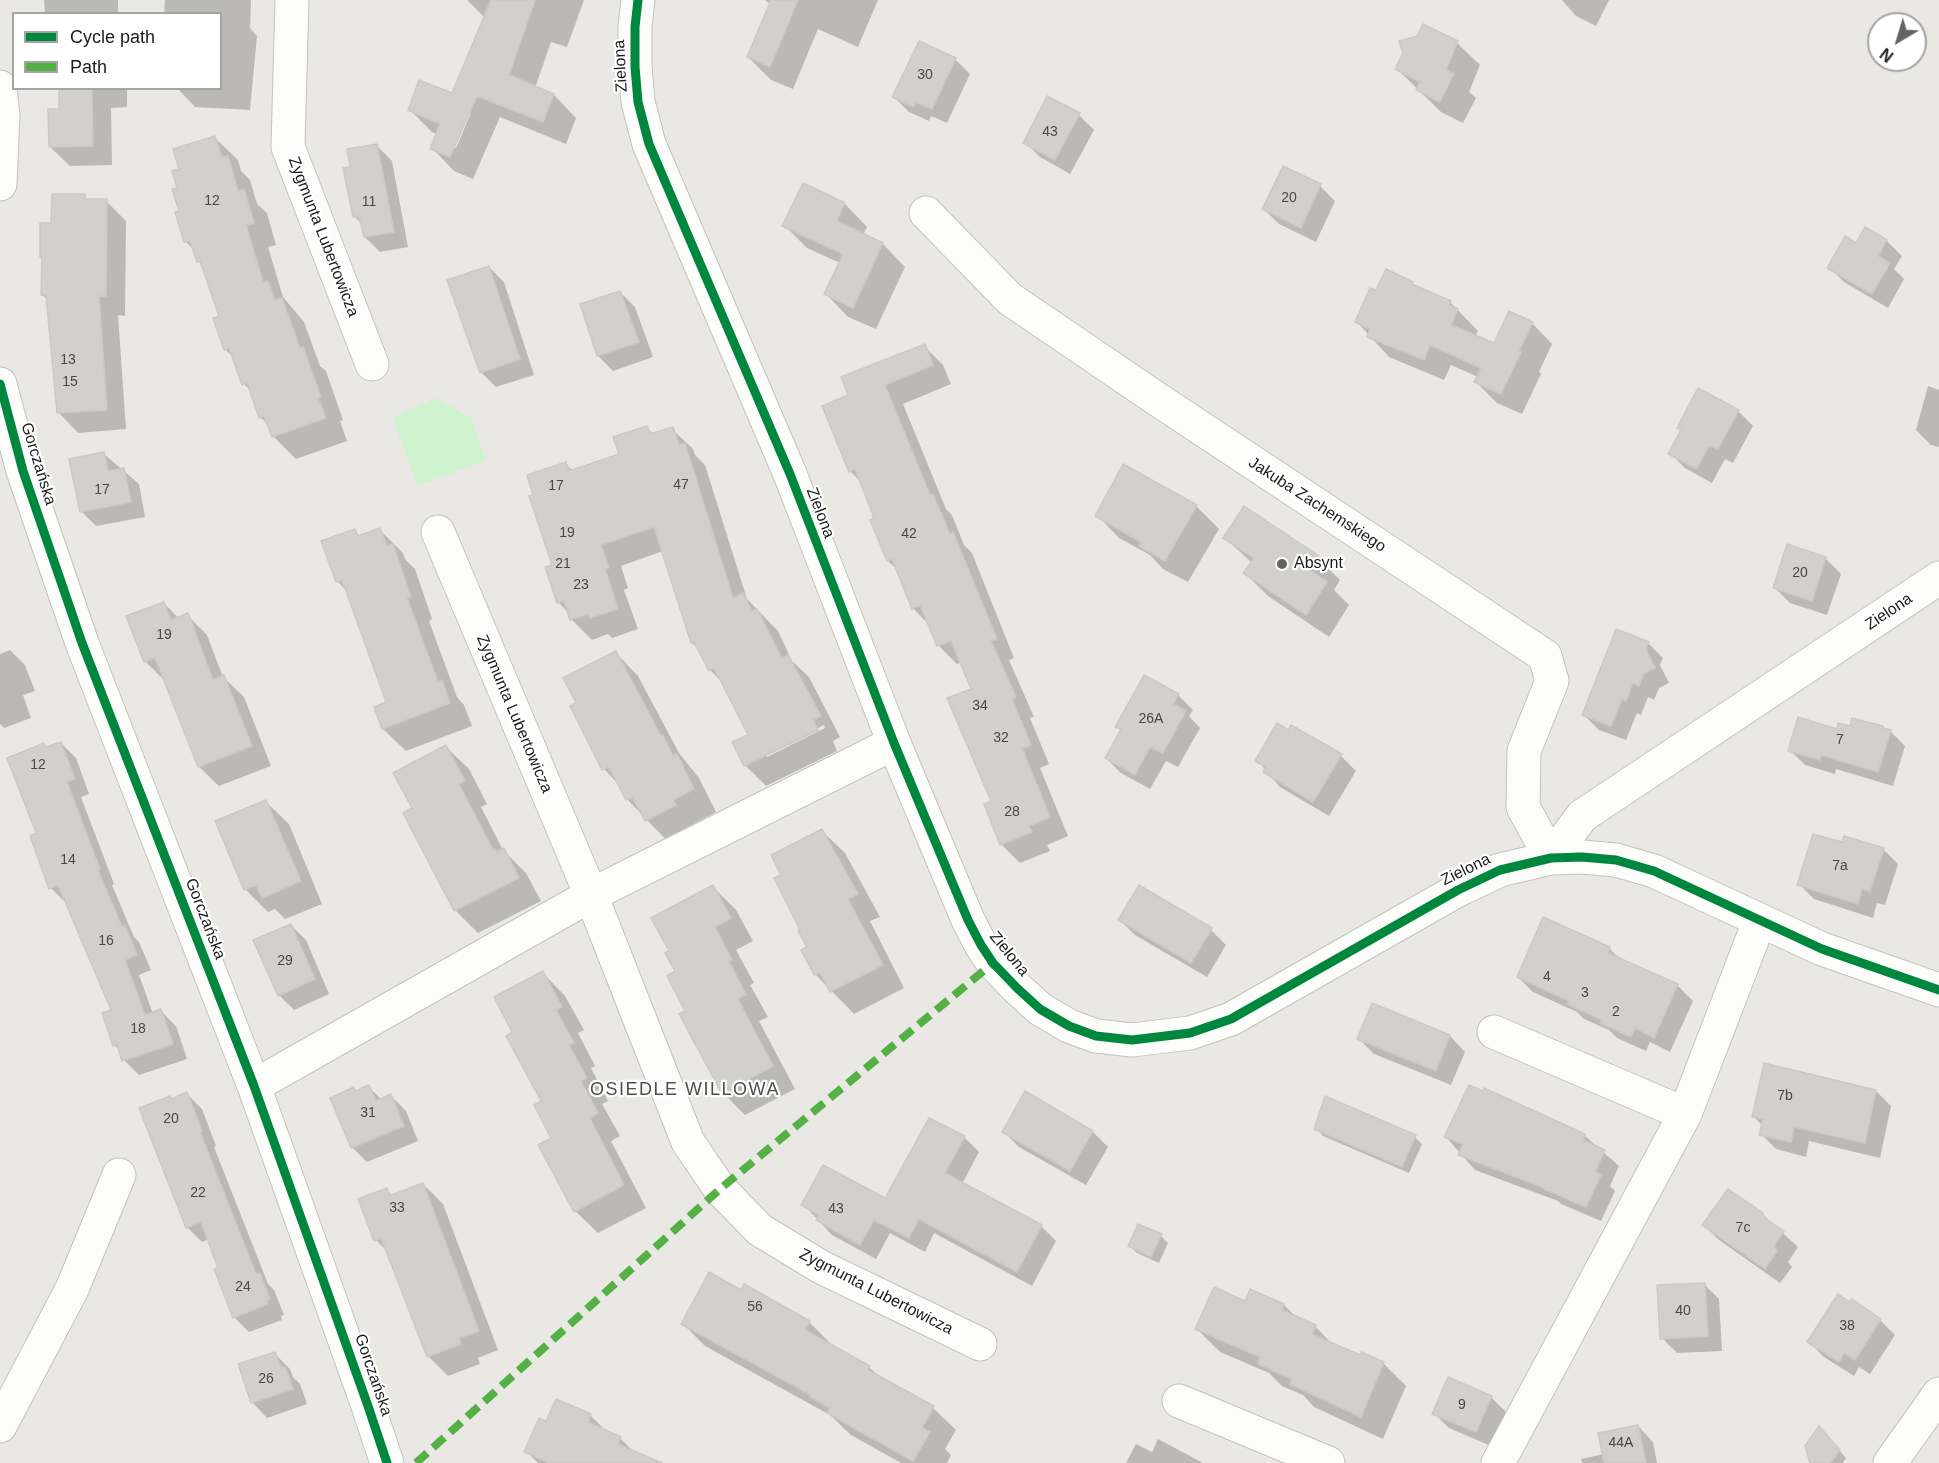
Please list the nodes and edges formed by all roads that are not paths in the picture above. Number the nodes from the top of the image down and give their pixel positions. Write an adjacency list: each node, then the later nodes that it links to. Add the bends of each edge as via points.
1 (292, 0): 6 (street, Zygmunta Lubertowicza, via 288,147)
2 (638, 0): 10 (street, Zielona, via 635,67 638,102 649,144 790,474)
3 (0, 87): 4 (street)
4 (0, 184)
5 (926, 213): 11 (street, Jakuba Zachemskiego, via 1010,299 1545,656 1552,681 1524,752 1523,807)
6 (372, 364)
7 (0, 384): 16 (street, Gorczańska, via 23,471 82,643)
8 (438, 532): 12 (street, Zygmunta Lubertowicza)
9 (1939, 578): 11 (street, Zielona, via 1581,816)
10 (894, 743): 11 (street, Zielona, via 968,920 993,963 1040,1009 1096,1036 1160,1038 1231,1019 1458,890 1500,870); 12 (street)
11 (1551, 858): 13 (street, Zielona, via 1616,860 1654,871)
12 (591, 895): 16 (street); 19 (street, Zygmunta Lubertowicza, via 688,1142 720,1189 760,1230 821,1267)
13 (1759, 922): 14 (street, Zielona); 17 (street)
14 (1939, 990)
15 (1494, 1032): 17 (street)
16 (254, 1086): 23 (street, Gorczańska)
17 (1685, 1114): 25 (street)
18 (119, 1175): 22 (street, via 72,1289)
19 (980, 1344)
20 (1939, 1394): 26 (street)
21 (1179, 1401): 24 (street)
22 (0, 1426)
23 (387, 1463)
24 (1328, 1463)
25 (1498, 1463)
26 (1890, 1463)

